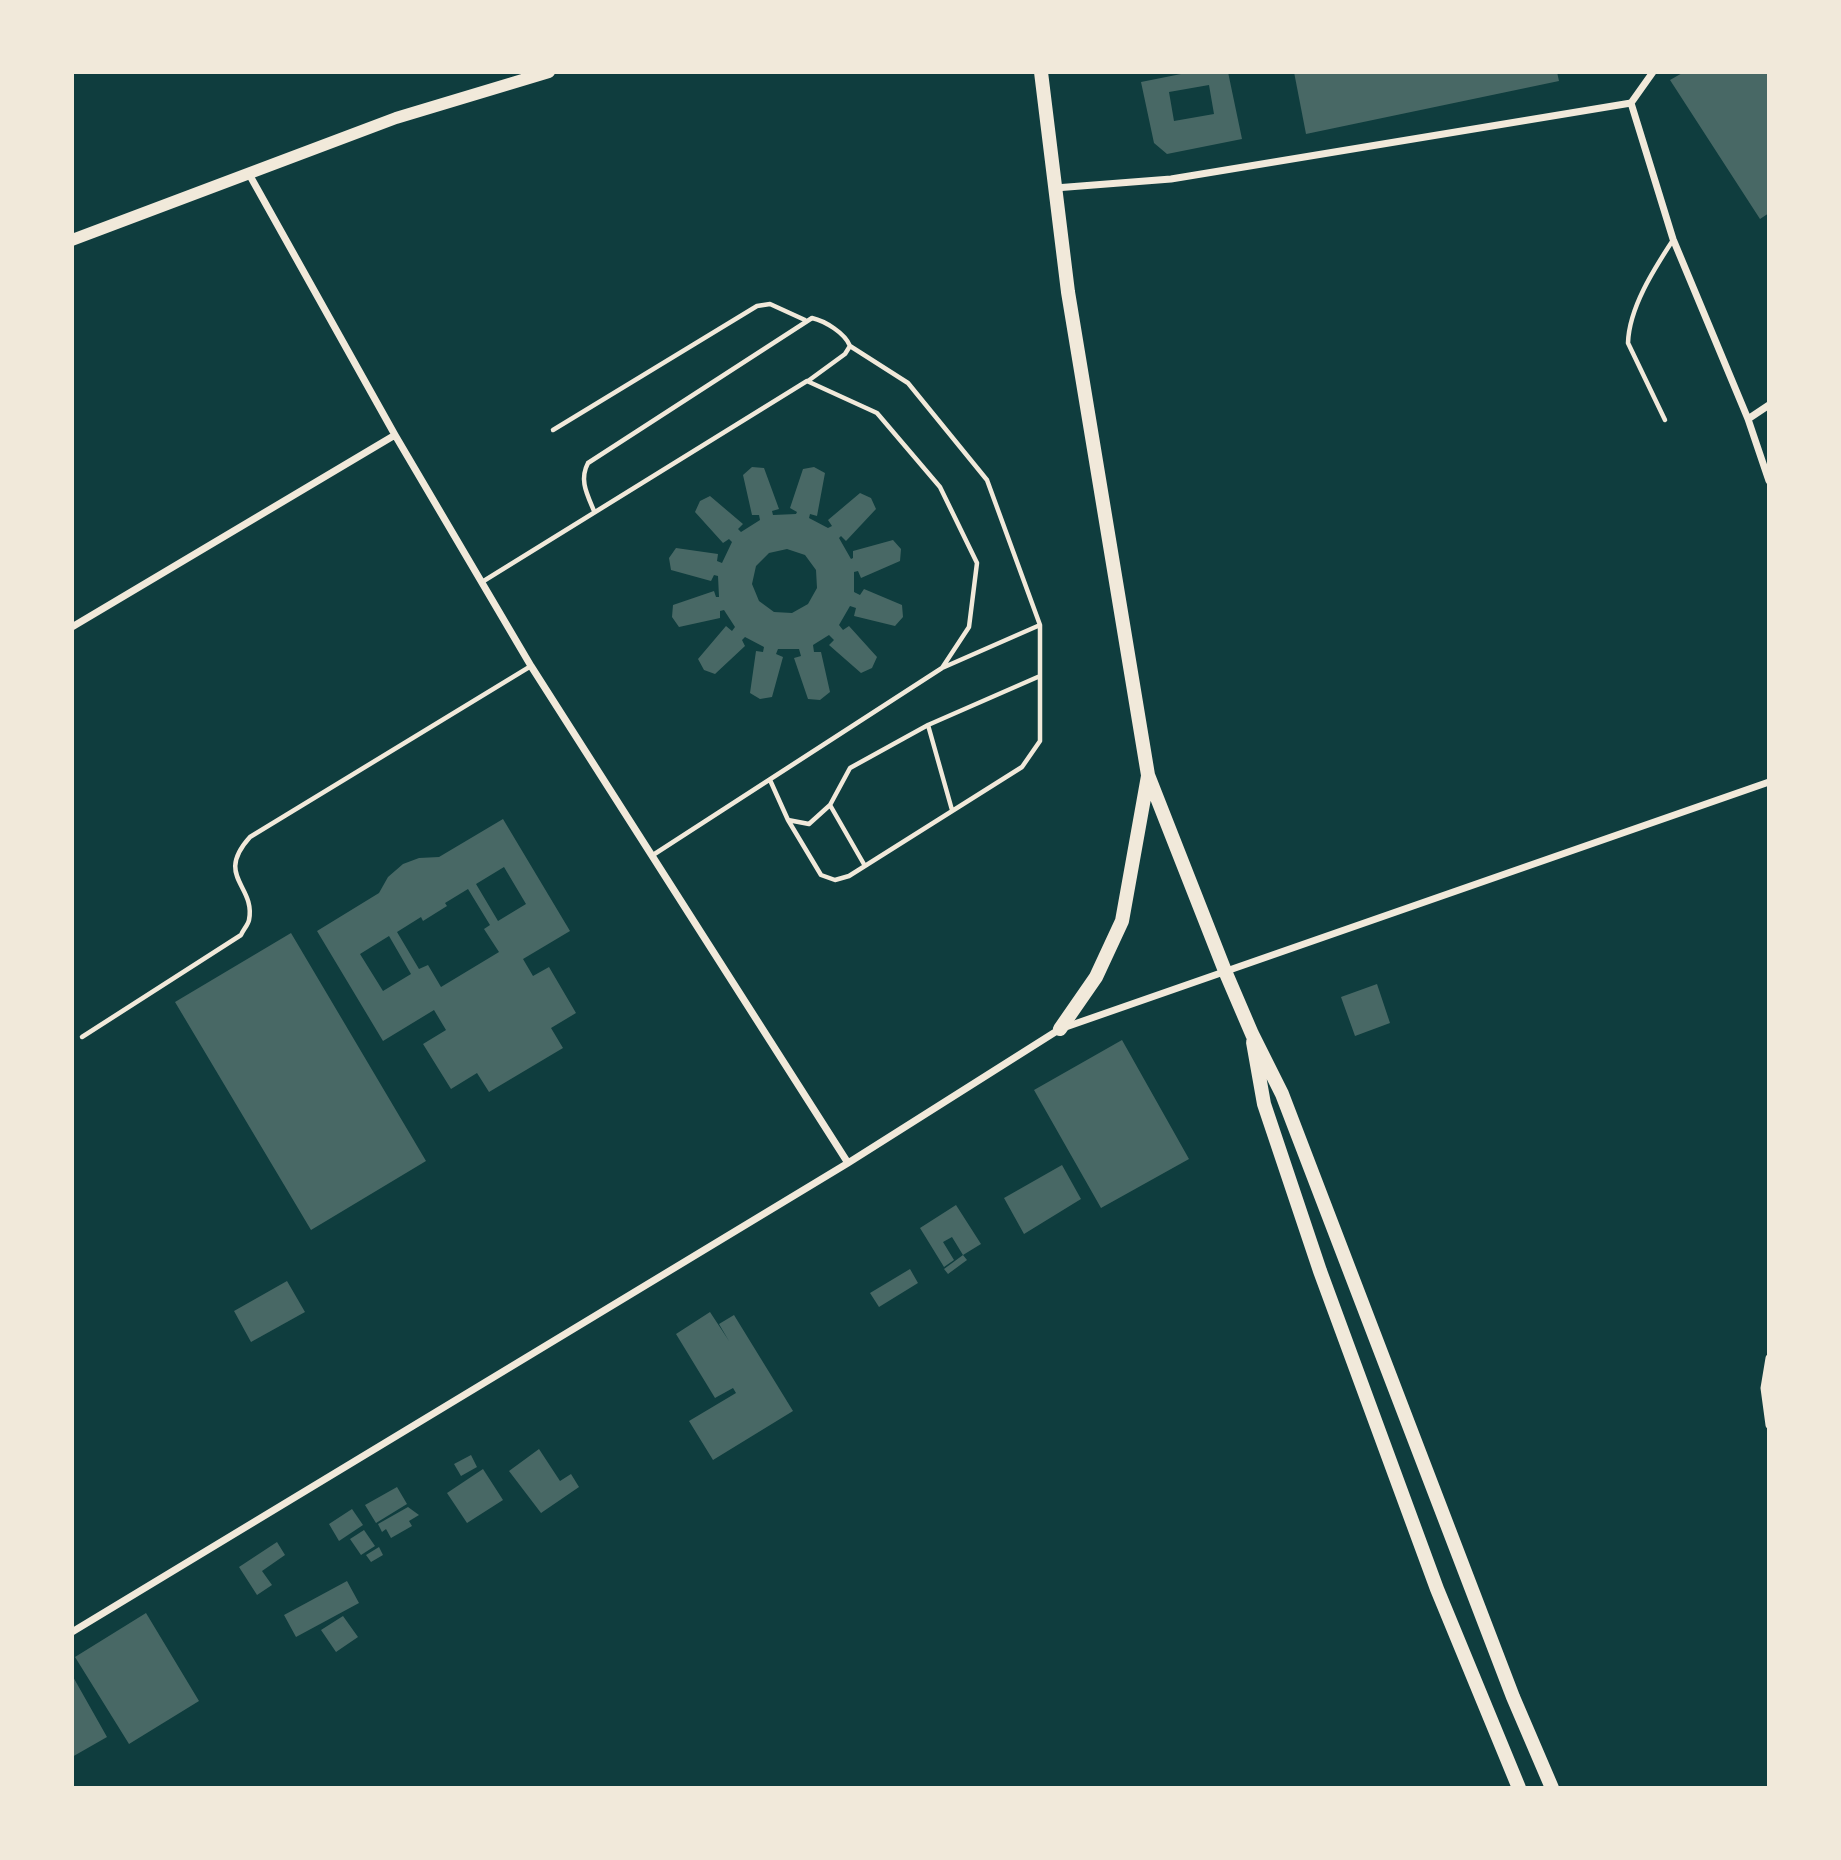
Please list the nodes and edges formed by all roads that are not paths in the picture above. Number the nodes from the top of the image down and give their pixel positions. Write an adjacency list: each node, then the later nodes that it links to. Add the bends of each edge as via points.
1 (1041, 72): 6 (highway)
2 (1653, 72): 4 (street)
3 (540, 73): 5 (main road, via 396,118)
4 (1631, 103): 6 (street, via 1171,179); 7 (street)
5 (249, 174): 8 (main road); 16 (street)
6 (1055, 188): 26 (highway)
7 (1674, 239): 13 (street); 14 (lane, via 1644,290 1628,332 1628,343)
8 (72, 240)
9 (806, 321): 10 (lane, via 821,320); 15 (lane, via 770,304 757,306); 18 (lane, via 588,463 583,481)
10 (850, 346): 11 (lane); 20 (lane, via 908,383 987,480)
11 (807, 381): 18 (lane); 23 (lane, via 877,413 940,487 977,563 969,627)
12 (1769, 405): 13 (street)
13 (1748, 419): 17 (street)
14 (1665, 420)
15 (553, 430)
16 (395, 435): 19 (street); 21 (street)
17 (1769, 481)
18 (594, 511): 19 (lane)
19 (481, 582): 22 (street)
20 (1040, 625): 23 (lane); 24 (lane)
21 (72, 627)
22 (531, 666): 32 (street); 37 (lane, via 250,837 238,850 234,865 248,908 241,935)
23 (942, 668): 27 (lane)
24 (1040, 676): 25 (lane); 30 (lane, via 1040,741 1022,767)
25 (928, 725): 29 (lane, via 850,768); 30 (lane)
26 (1148, 775): 34 (highway); 35 (highway, via 1122,921 1096,977)
27 (770, 780): 31 (lane); 32 (lane)
28 (1769, 782): 34 (street)
29 (830, 805): 31 (lane, via 809,824); 33 (lane)
30 (952, 810): 33 (lane)
31 (788, 820): 33 (lane, via 821,875 835,880)
32 (653, 855): 38 (street)
33 (865, 866)
34 (1225, 971): 35 (street); 36 (highway)
35 (1060, 1029): 38 (street)
36 (1252, 1034): 42 (highway, via 1264,1104 1320,1271 1437,1589); 43 (highway, via 1282,1094)
37 (82, 1037)
38 (848, 1163): 41 (street)
39 (1769, 1358): 40 (street, via 1764,1388)
40 (1769, 1425)
41 (72, 1632)
42 (1519, 1788)
43 (1552, 1788)

